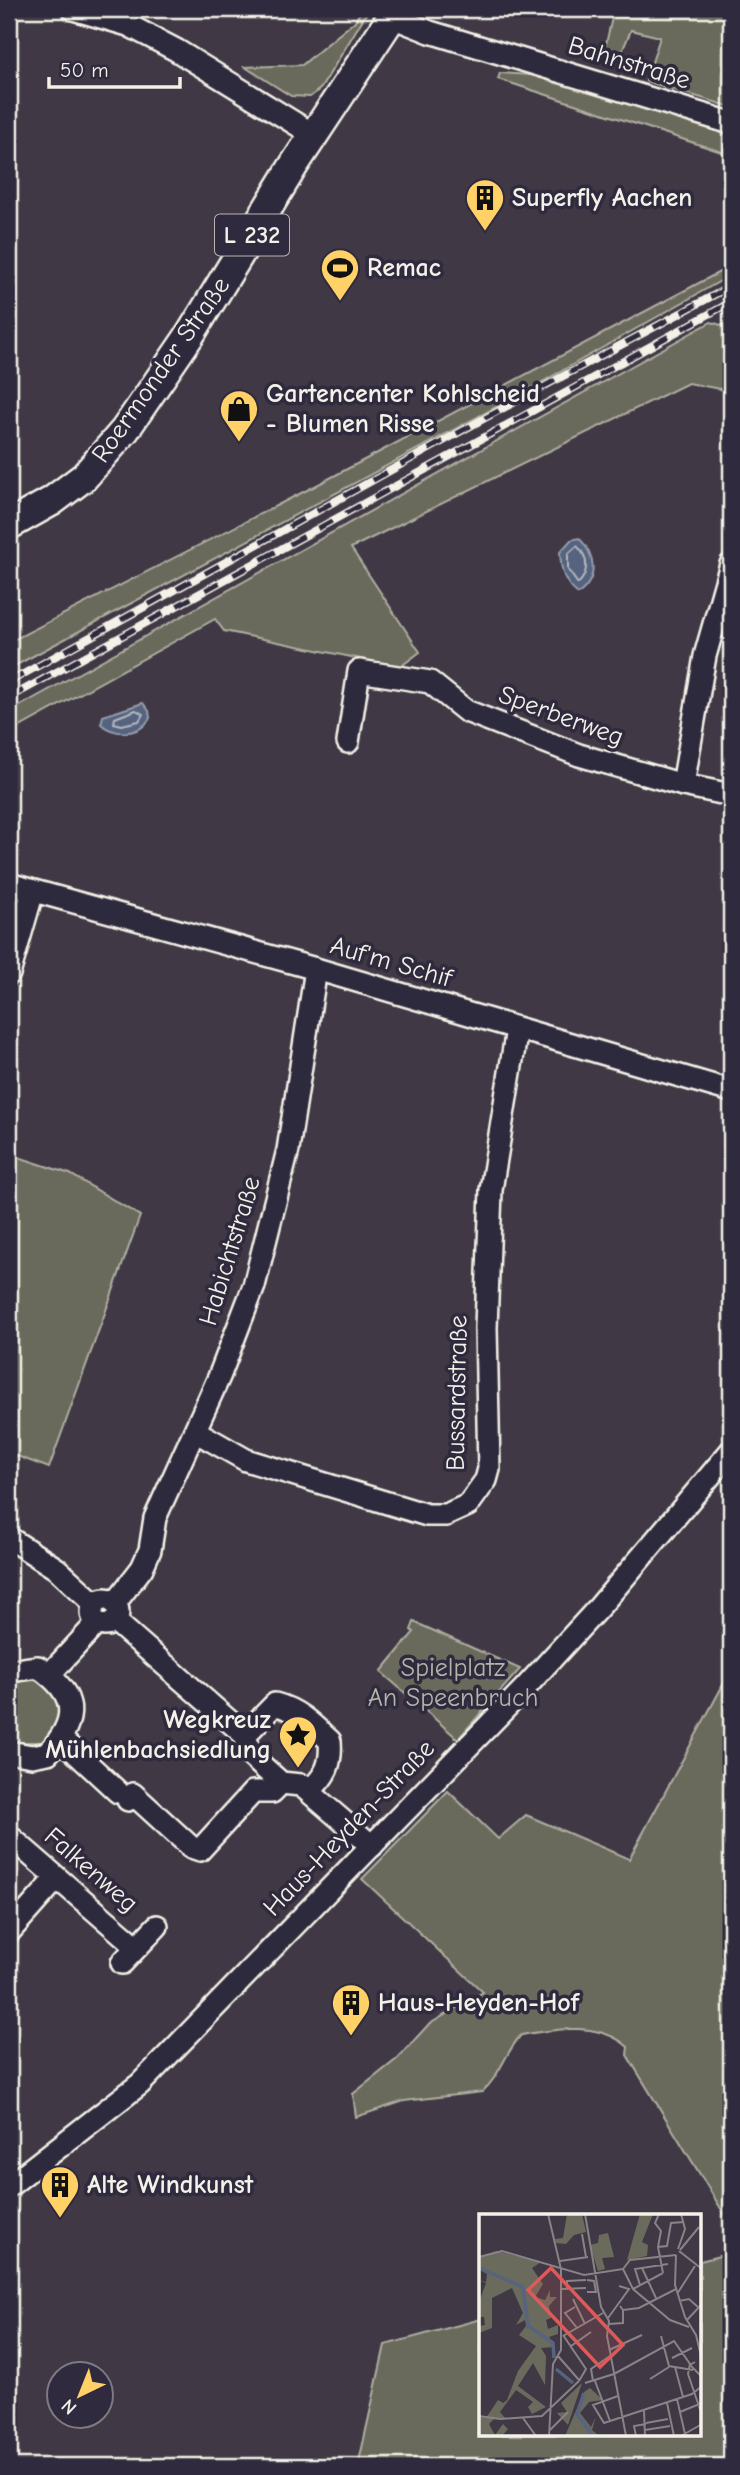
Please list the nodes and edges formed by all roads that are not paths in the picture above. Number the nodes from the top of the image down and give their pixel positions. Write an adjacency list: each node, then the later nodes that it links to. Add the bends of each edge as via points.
1 (73, 9): 4 (street, via 128,25 176,50)
2 (395, 13): 3 (street, Bahnstraße, via 430,32); 4 (main road, Roermonder Straße / L 232)
3 (731, 123)
4 (314, 135): 5 (main road, Roermonder Straße / L 232, via 190,335 118,440 84,477)
5 (9, 525)
6 (731, 564): 8 (street, via 705,656)
7 (348, 742): 8 (street, Sperberweg, via 359,671 430,682 466,711 579,755)
8 (683, 785): 9 (street, Sperberweg)
9 (731, 795)
10 (9, 884): 11 (street, Auf'm Schif)
11 (33, 891): 12 (street, Auf'm Schif); 13 (street)
12 (316, 970): 14 (street, Auf'm Schif); 16 (street, Habichtstraße, via 288,1150 267,1239 235,1336)
13 (9, 974)
14 (517, 1029): 15 (street, Auf'm Schif); 16 (street, Bussardstraße, via 492,1190 486,1328 489,1469 478,1493 461,1509 427,1515 246,1460)
15 (731, 1091)
16 (195, 1431): 19 (street, Habichtstraße, via 155,1518 142,1568)
17 (731, 1451): 28 (street, Haus-Heyden-Straße, via 600,1606)
18 (9, 1538): 19 (street, via 57,1569)
19 (105, 1613): 21 (street, Habichtstraße); 22 (street)
20 (9, 1671): 21 (street, via 38,1667)
21 (49, 1675): 23 (street, via 70,1703 70,1722)
22 (245, 1735): 25 (street, via 251,1756); 26 (street, via 275,1704 293,1709 311,1724 330,1741 331,1756 327,1772)
23 (61, 1739): 24 (street, via 48,1753); 25 (street, via 123,1796 133,1794 200,1850 253,1791 272,1792)
24 (9, 1752)
25 (281, 1783): 26 (street, via 301,1785)
26 (309, 1791): 28 (street)
27 (9, 1836): 29 (street, Falkenweg)
28 (372, 1846): 34 (street, Haus-Heyden-Straße, via 134,2090)
29 (57, 1878): 31 (street); 32 (street, Falkenweg)
30 (157, 1926): 32 (street, Falkenweg)
31 (9, 1932)
32 (138, 1947): 33 (street, Falkenweg)
33 (122, 1963)
34 (9, 2186)

